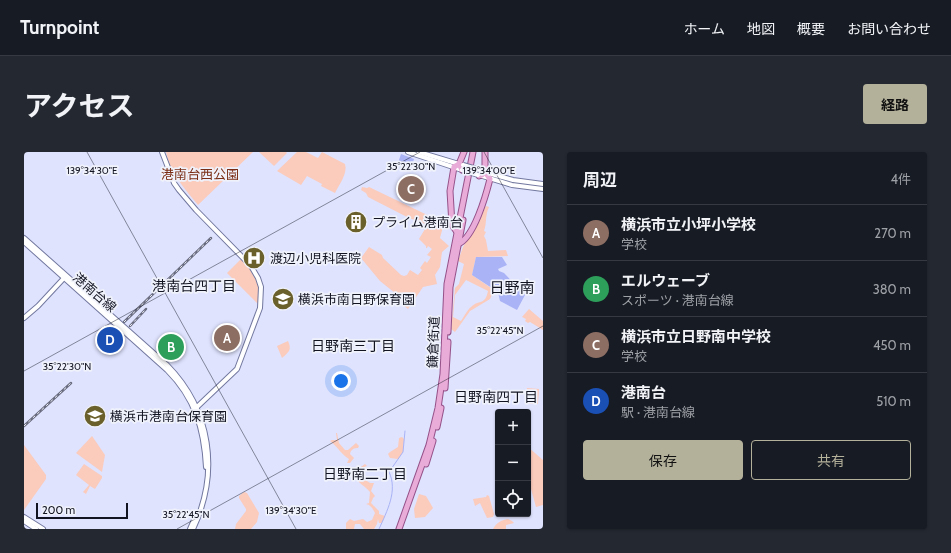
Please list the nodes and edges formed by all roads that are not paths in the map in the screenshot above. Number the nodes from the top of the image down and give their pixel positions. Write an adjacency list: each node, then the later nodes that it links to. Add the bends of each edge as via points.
1 (162, 152): 19 (street, via 179,190 251,266 261,287 260,308 237,369)
2 (408, 152): 8 (street)
3 (419, 152): 8 (street)
4 (464, 152): 8 (main road)
5 (473, 152): 13 (main road, 鎌倉街道)
6 (476, 152): 16 (main road, 鎌倉街道)
7 (485, 152): 9 (main road)
8 (460, 167): 9 (street, bridge); 13 (main road, via 450,191 452,225)
9 (480, 173): 10 (main road); 11 (street)
10 (490, 179): 12 (street); 16 (main road, via 475,223 466,238)
11 (543, 184)
12 (543, 189)
13 (457, 232): 25 (main road, 鎌倉街道, via 447,284 443,374 438,408 431,438)
14 (24, 238): 17 (street, 港南台線)
15 (24, 242): 17 (street, 港南台線)
16 (458, 244): 26 (main road, 鎌倉街道, via 450,287 446,374 440,417)
17 (65, 277): 18 (street); 19 (street, 港南台線, via 167,365 185,386); 24 (street, 港南台線, via 167,370 192,404 203,435 206,470 200,503)
18 (24, 318)
19 (197, 407): 24 (street, 港南台線, via 205,431 208,479 202,505)
20 (24, 517): 23 (street)
21 (24, 521): 22 (street)
22 (36, 529)
23 (43, 529)
24 (191, 529)
25 (399, 529)
26 (403, 529)

